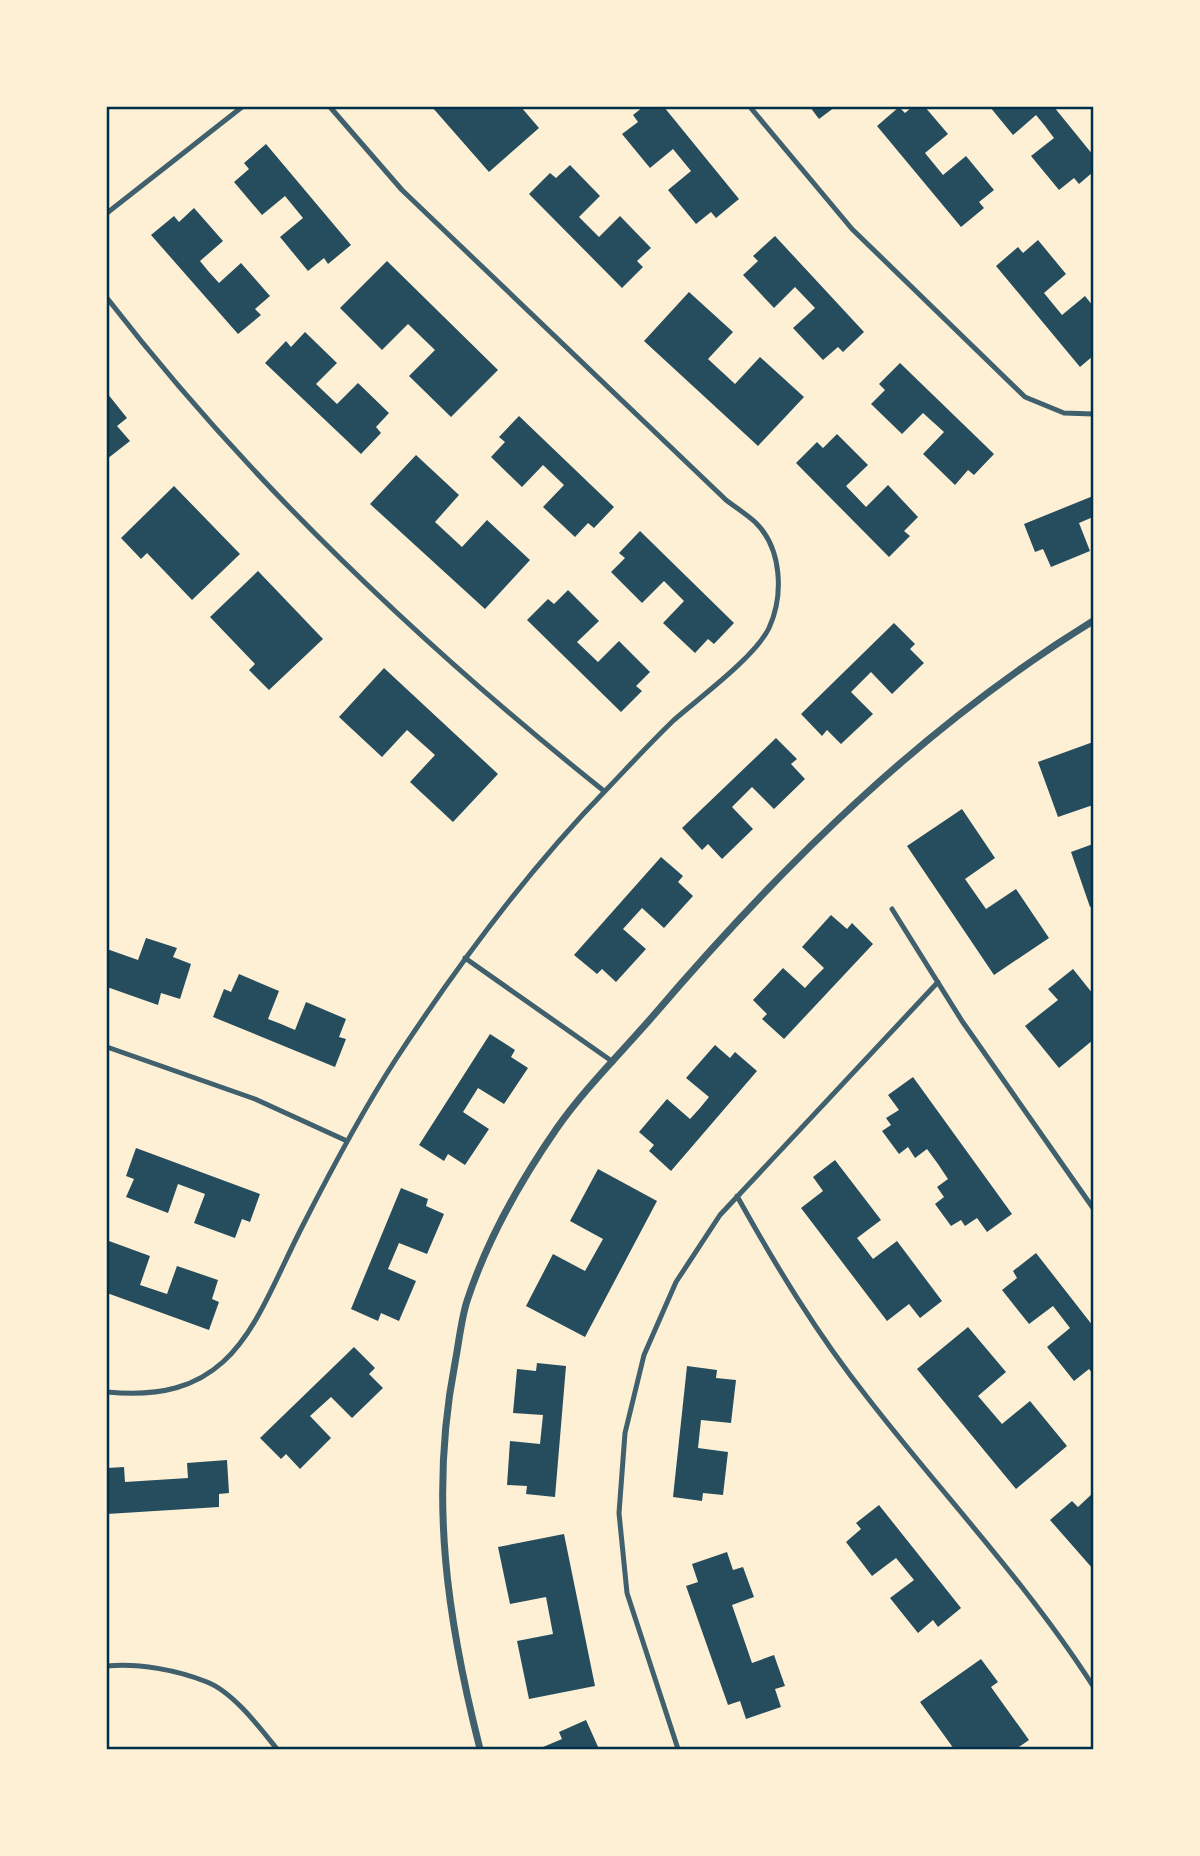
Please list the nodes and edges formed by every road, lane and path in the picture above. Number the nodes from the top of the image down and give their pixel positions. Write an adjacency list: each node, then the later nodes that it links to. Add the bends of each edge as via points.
1 (242, 107): 4 (lane)
2 (330, 107): 8 (lane, via 402,190 726,500 756,523 775,556 779,594 768,630)
3 (750, 107): 6 (lane, via 852,229 1025,397 1064,413)
4 (107, 213)
5 (107, 298): 8 (lane, via 218,432 367,586 467,678)
6 (1093, 414)
7 (1093, 621): 13 (street, via 933,734 801,853)
8 (604, 791): 10 (lane)
9 (892, 909): 11 (lane)
10 (465, 958): 13 (lane); 14 (lane, via 386,1074)
11 (938, 982): 15 (lane); 16 (lane)
12 (107, 1047): 14 (lane, via 255,1100)
13 (613, 1062): 21 (street, via 558,1126 506,1212 467,1302 451,1382 440,1478 443,1566 460,1673)
14 (347, 1141): 17 (lane, via 263,1312 242,1345 212,1372 176,1389 137,1395)
15 (737, 1196): 19 (lane, via 783,1276 865,1395 1027,1593); 22 (lane, via 676,1282 644,1355 625,1433 619,1513 627,1593)
16 (1093, 1208)
17 (107, 1392)
18 (107, 1666): 20 (lane, via 132,1663 209,1682 254,1719)
19 (1093, 1686)
20 (276, 1749)
21 (480, 1749)
22 (678, 1749)

